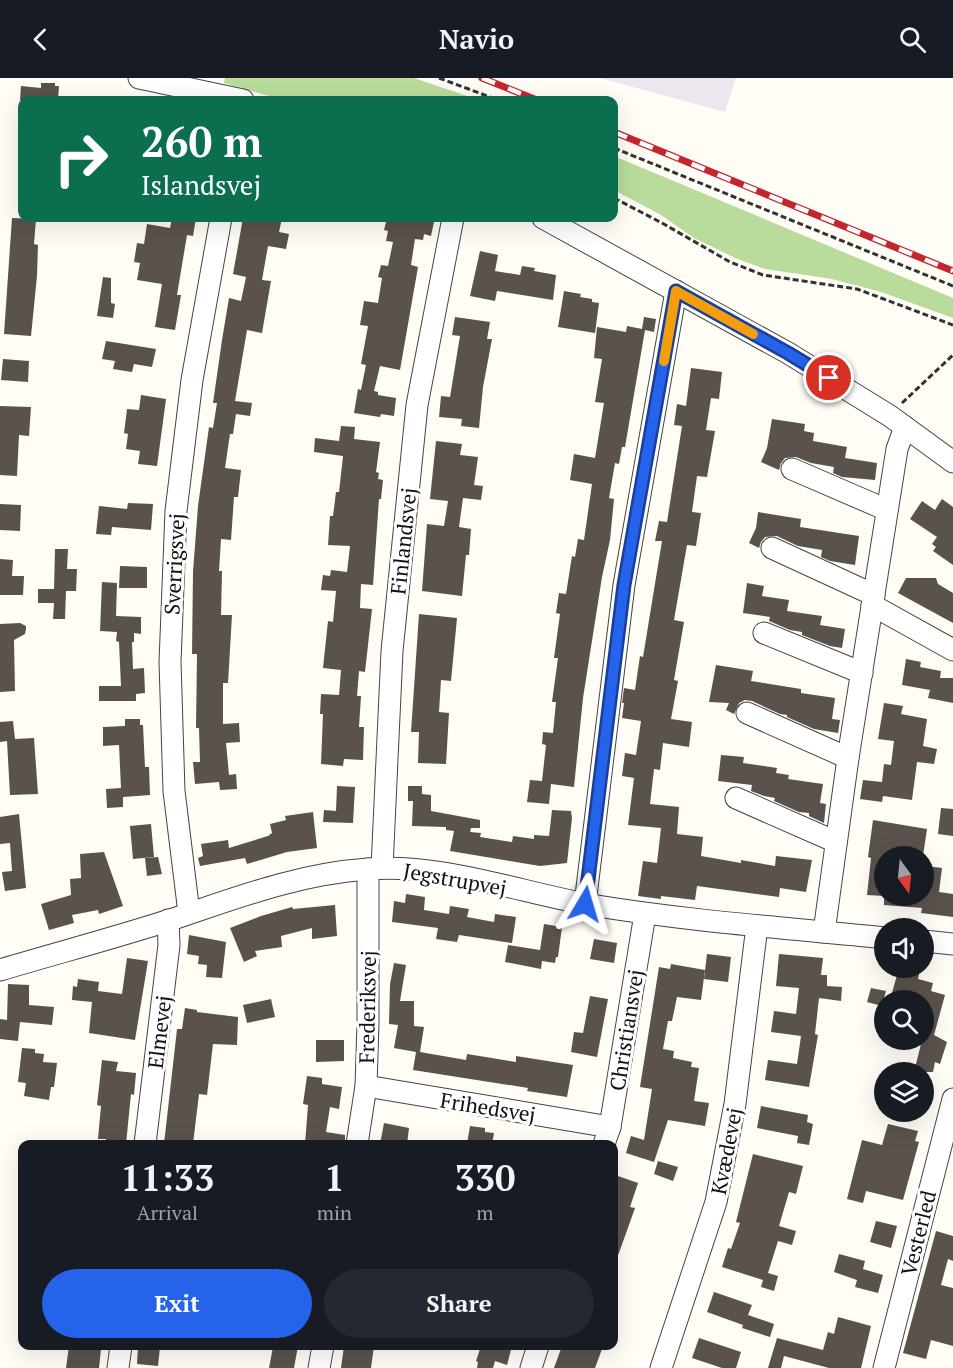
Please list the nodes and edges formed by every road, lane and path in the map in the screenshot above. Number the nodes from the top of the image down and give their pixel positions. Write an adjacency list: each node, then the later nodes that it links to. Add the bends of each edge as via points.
1 (139, 78): 3 (street)
2 (439, 78): 4 (path)
3 (224, 96)
4 (487, 96)
5 (618, 150): 10 (path)
6 (618, 200): 12 (path, via 730,262 763,275 857,289)
7 (220, 222): 29 (street, Sverrigsvej, via 192,380 176,511 170,662 173,780)
8 (452, 222): 27 (street, Finlandsvej, via 417,405)
9 (550, 222): 11 (street)
10 (953, 286)
11 (676, 291): 14 (street, via 788,353); 28 (street, via 624,585)
12 (953, 325)
13 (953, 355): 14 (path, via 927,378)
14 (898, 421): 15 (street); 17 (street)
15 (953, 462)
16 (792, 469): 17 (street)
17 (887, 510): 19 (street)
18 (772, 548): 19 (street)
19 (873, 600): 21 (street); 22 (street)
20 (764, 633): 22 (street)
21 (953, 650)
22 (862, 673): 24 (street)
23 (747, 713): 24 (street)
24 (848, 758): 26 (street)
25 (736, 798): 26 (street)
26 (836, 842): 33 (street)
27 (375, 868): 28 (street, Jegstrupvej, via 421,869); 29 (street, Jegstrupvej, via 316,874); 38 (street, Frederiksvej)
28 (585, 904): 30 (street, Jegstrupvej)
29 (189, 914): 31 (street, Jegstrupvej)
30 (645, 914): 32 (street, Jegstrupvej); 40 (street, Christiansvej)
31 (168, 920): 37 (street, Jegstrupvej); 41 (street, Elmevej, via 169,945)
32 (757, 926): 33 (street, Jegstrupvej); 49 (street, Kvædevej, via 735,1104 716,1202)
33 (824, 932): 34 (street, Jegstrupvej)
34 (874, 937)
35 (934, 942): 36 (street)
36 (953, 944)
37 (0, 970)
38 (366, 1086): 40 (street, Frihedsvej); 42 (street, Frederiksvej)
39 (953, 1099): 50 (street, Vesterled)
40 (607, 1136)
41 (145, 1140)
42 (358, 1140)
43 (120, 1350): 46 (street)
44 (322, 1350): 47 (street)
45 (537, 1350): 48 (street)
46 (118, 1368)
47 (319, 1368)
48 (531, 1368)
49 (662, 1368)
50 (884, 1368)

